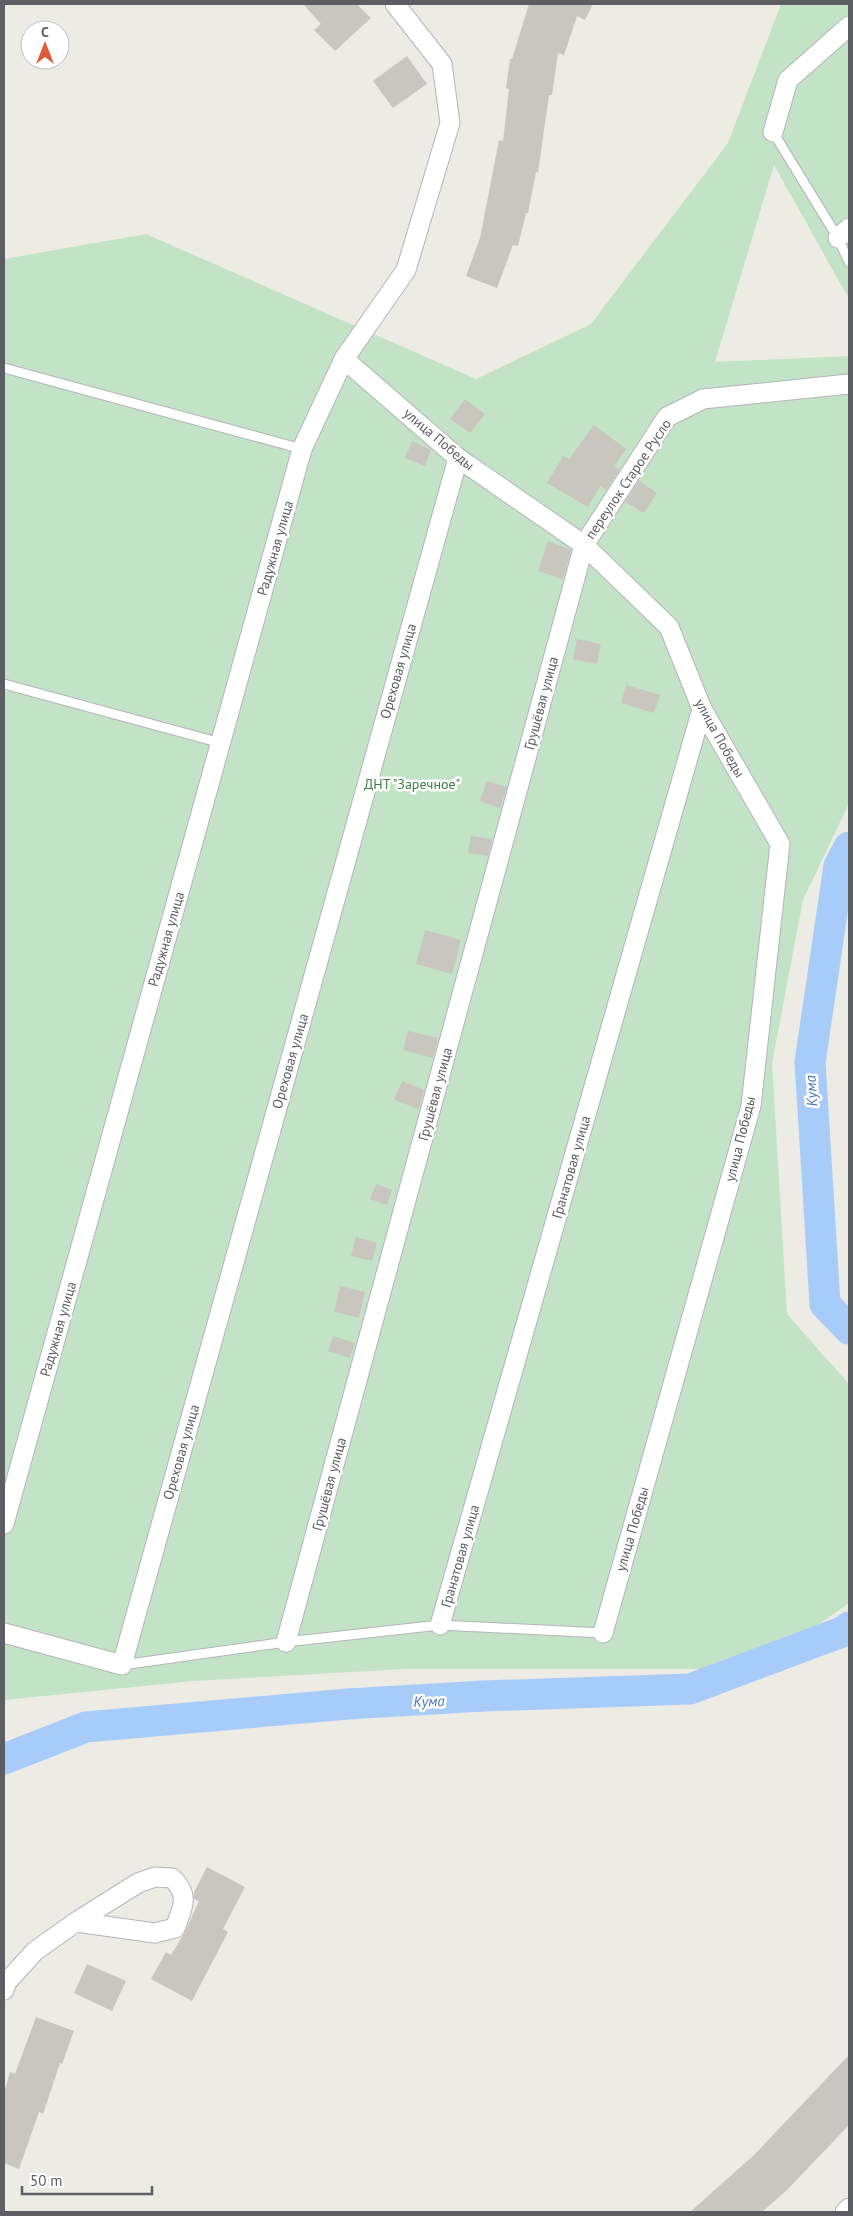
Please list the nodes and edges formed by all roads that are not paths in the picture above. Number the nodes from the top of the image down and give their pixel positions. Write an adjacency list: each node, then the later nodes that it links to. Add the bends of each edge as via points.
1 (401, 6): 6 (street, via 442,64 450,123 406,270)
2 (849, 26): 3 (street, via 788,80)
3 (773, 132): 4 (lane)
4 (844, 233): 5 (lane)
5 (849, 262)
6 (344, 359): 9 (street, Радужная улица); 10 (street, улица Победы)
7 (4, 368): 9 (lane)
8 (849, 384): 11 (street, переулок Старое Русло, via 703,398 667,416)
9 (302, 449): 14 (street, Радужная улица)
10 (458, 458): 11 (street, улица Победы); 20 (street, Ореховая улица)
11 (584, 546): 13 (street, улица Победы, via 669,627); 19 (street, Грушёвая улица)
12 (4, 684): 14 (lane)
13 (702, 709): 16 (street, Гранатовая улица); 18 (street, улица Победы, via 780,844 751,1106)
14 (221, 743): 15 (street, Радужная улица)
15 (4, 1524)
16 (440, 1625): 18 (lane); 19 (lane)
17 (4, 1633): 20 (street)
18 (603, 1633)
19 (286, 1642): 20 (lane)
20 (122, 1665)
21 (76, 1922): 21 (street, via 138,1883 155,1877 172,1878 182,1887 184,1905 175,1928 155,1933); 22 (street, via 35,1950 7,1982)
22 (4, 1990)
23 (849, 2208): 24 (street)
24 (845, 2212)

